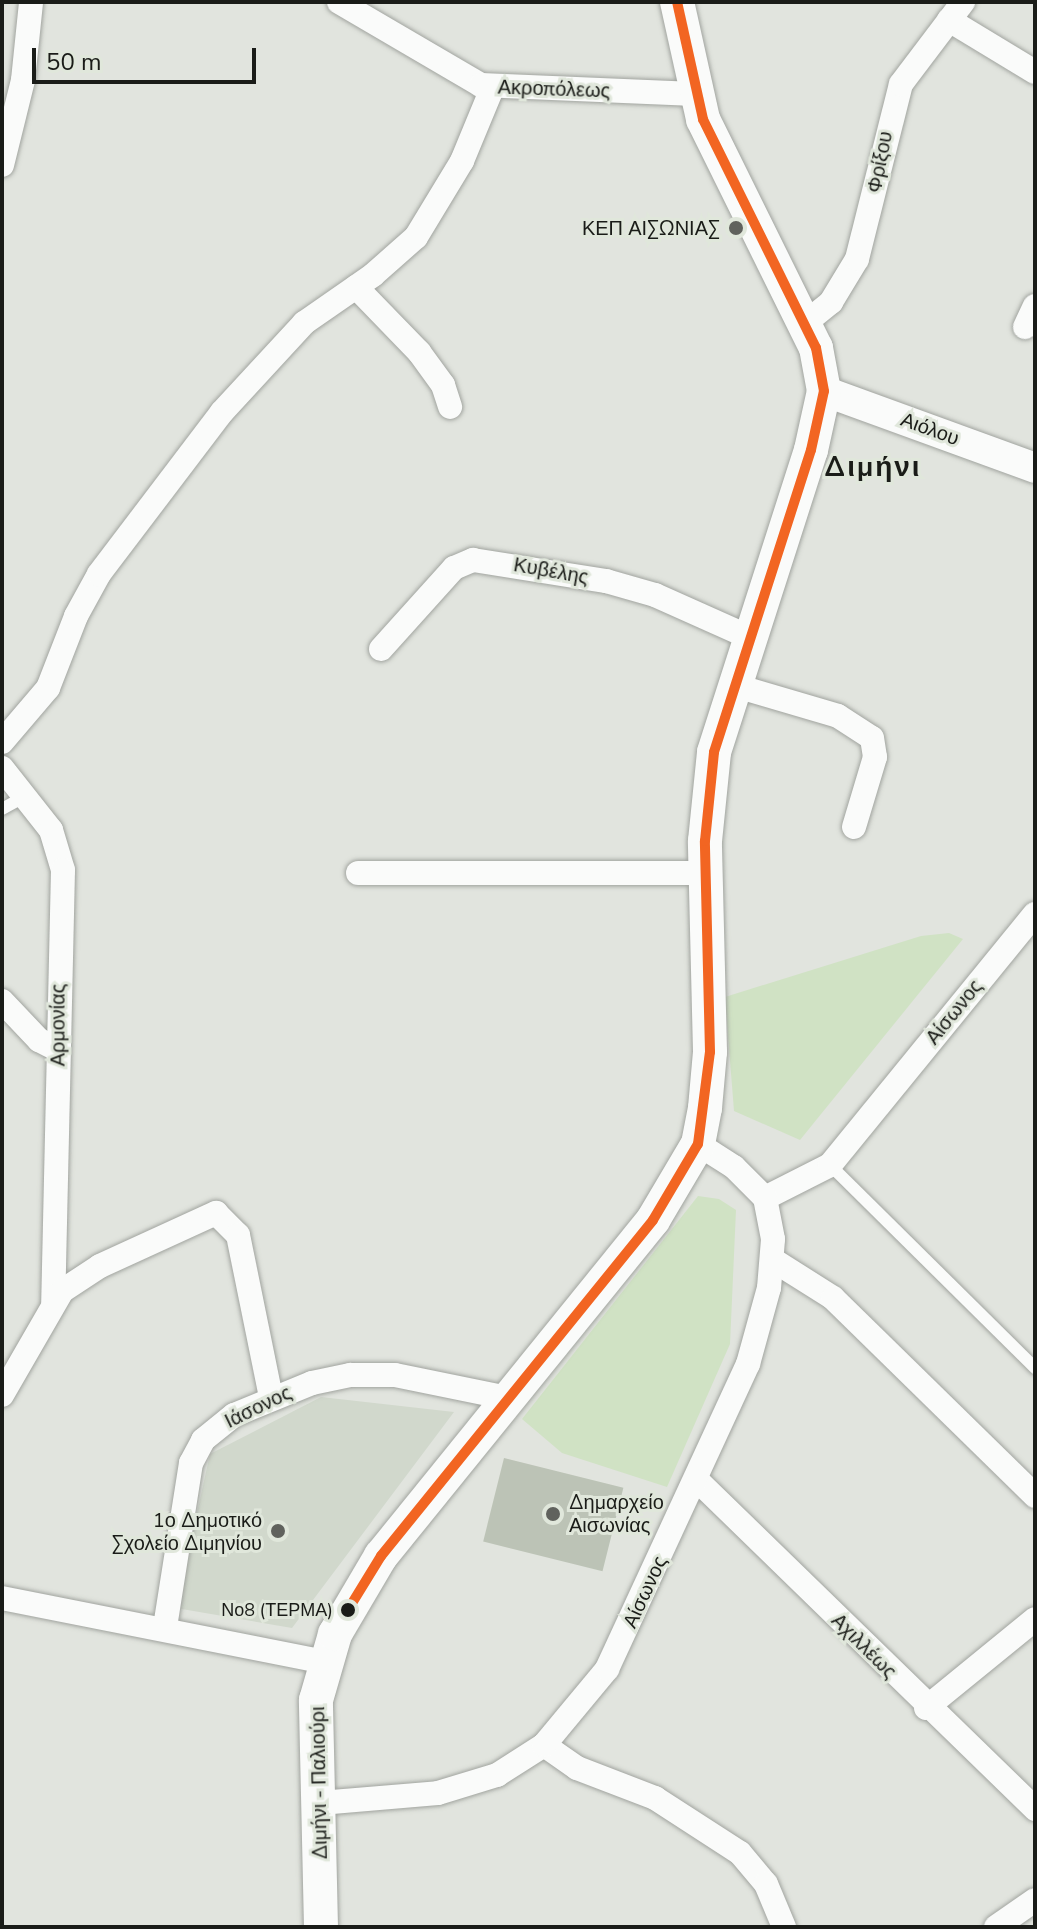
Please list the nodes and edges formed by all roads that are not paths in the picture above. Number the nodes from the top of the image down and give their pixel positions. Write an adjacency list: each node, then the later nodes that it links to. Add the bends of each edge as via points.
1 (31, 2): 8 (street, via 23,80)
2 (339, 2): 6 (street, Ακροπόλεως, via 469,80)
3 (677, 2): 7 (main road)
4 (956, 11): 5 (street); 10 (street, Φρίξου, via 913,62 894,100 866,228 848,278 831,302)
5 (1035, 72)
6 (493, 86): 7 (street, Ακροπόλεως); 9 (street, via 439,204 405,249)
7 (695, 94): 10 (main road, via 715,147)
8 (2, 165)
9 (356, 287): 12 (street, via 419,352 443,385); 17 (street, via 277,349 130,528 84,599 48,688)
10 (804, 324): 11 (main road, via 823,369)
11 (824, 391): 13 (street, Αιόλου); 14 (main road, Διμήνι - Παλιούρι, via 811,450)
12 (450, 407)
13 (1035, 468)
14 (749, 637): 15 (street, Κυβέλης, via 655,595 606,581 473,560 454,568); 16 (main road, Διμήνι - Παλιούρι)
15 (381, 649)
16 (733, 685): 21 (street, via 838,716 872,738 875,757); 23 (main road, Διμήνι - Παλιούρι, via 706,802)
17 (2, 742)
18 (2, 768): 19 (street, Αρμονίας)
19 (28, 795): 20 (lane); 26 (street, Αρμονίας, via 51,830 63,870)
20 (2, 809)
21 (854, 827)
22 (358, 873): 23 (street)
23 (706, 873): 27 (main road, Διμήνι - Παλιούρι, via 710,1052)
24 (1035, 914): 28 (street, Αίσωνος)
25 (2, 1001): 26 (street, via 39,1040)
26 (59, 1050): 31 (street, Αρμονίας)
27 (698, 1144): 29 (street, via 734,1167); 35 (main road, Διμήνι - Παλιούρι, via 653,1220)
28 (830, 1165): 29 (street, Αίσωνος); 32 (lane)
29 (765, 1198): 30 (street, Αίσωνος, via 772,1216)
30 (773, 1260): 36 (street, Αίσωνος, via 757,1339); 37 (street, via 833,1298)
31 (53, 1302): 33 (street); 34 (street, via 100,1266 206,1214 224,1215 238,1235 252,1286)
32 (1035, 1368)
33 (2, 1395)
34 (271, 1397): 35 (street, Ιάσονος, via 350,1375 395,1375); 40 (street, Ιάσονος, via 217,1427 191,1463)
35 (508, 1398): 41 (main road, Διμήνι - Παλιούρι, via 381,1556 357,1591)
36 (697, 1480): 42 (street, Αχιλλέως); 43 (street, Αίσωνος, via 607,1669)
37 (1035, 1496)
38 (2, 1598): 40 (street)
39 (1035, 1619): 42 (street)
40 (165, 1627): 41 (street)
41 (325, 1662): 44 (main road, Διμήνι - Παλιούρι, via 316,1700)
42 (926, 1708): 45 (street, Αχιλλέως)
43 (544, 1745): 44 (street, Αίσωνος, via 509,1769 456,1790); 48 (street, via 577,1768 655,1798 733,1848 758,1871)
44 (320, 1803): 47 (main road, Διμήνι - Παλιούρι)
45 (1035, 1808)
46 (1035, 1900): 49 (street)
47 (321, 1927)
48 (784, 1927)
49 (996, 1927)

